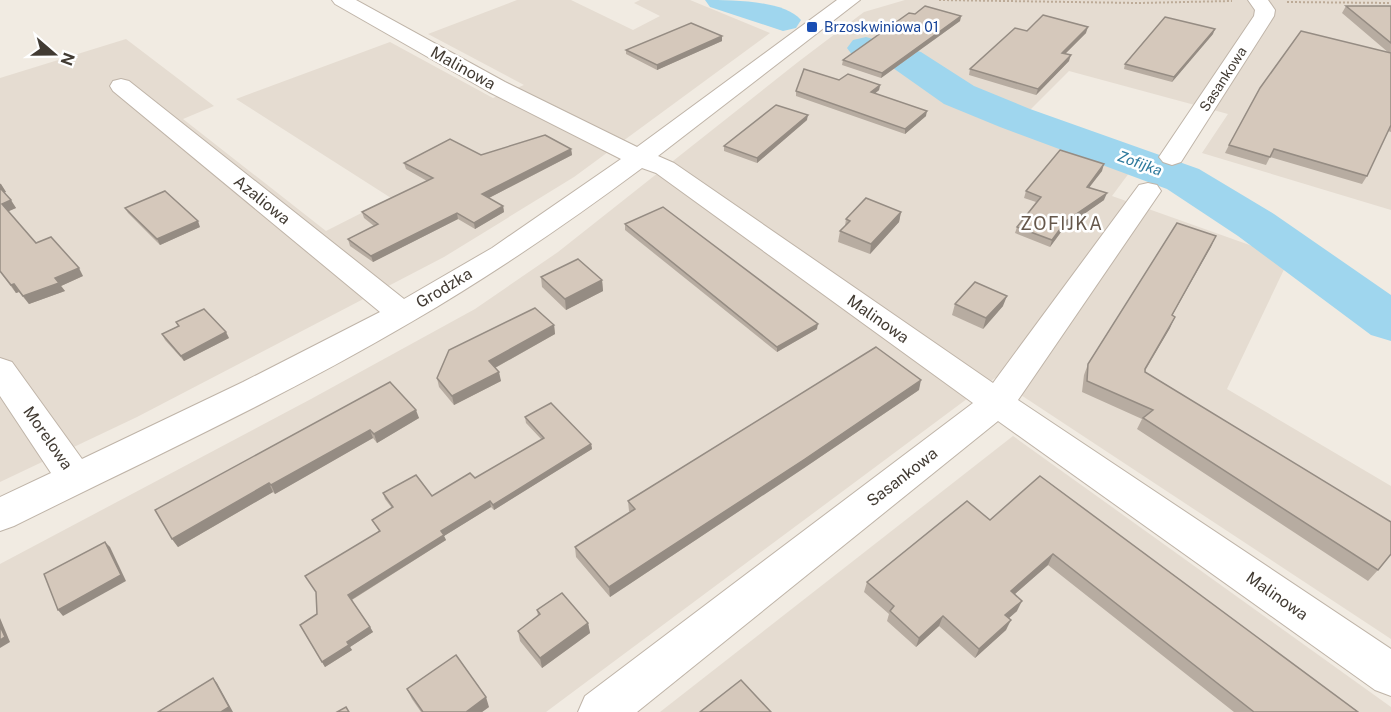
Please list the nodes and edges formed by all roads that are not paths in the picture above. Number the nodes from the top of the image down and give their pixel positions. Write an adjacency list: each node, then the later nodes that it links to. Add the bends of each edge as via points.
1 (342, 0): 6 (street, Malinowa, via 497,87)
2 (1258, 1): 5 (street, Sasankowa, via 1265,10 1264,16)
3 (837, 2): 6 (street, Grodzka)
4 (121, 86): 8 (street, Azaliowa)
5 (1172, 157)
6 (637, 158): 8 (street, Grodzka, via 503,253); 10 (street, Malinowa, via 665,168)
7 (1148, 191): 10 (street, Sasankowa)
8 (402, 314): 11 (street, Grodzka)
9 (0, 370): 11 (street, Morelowa)
10 (997, 403): 13 (street, Malinowa); 14 (street, Sasankowa)
11 (75, 478): 12 (street, Grodzka)
12 (0, 515)
13 (1391, 675)
14 (602, 712)

